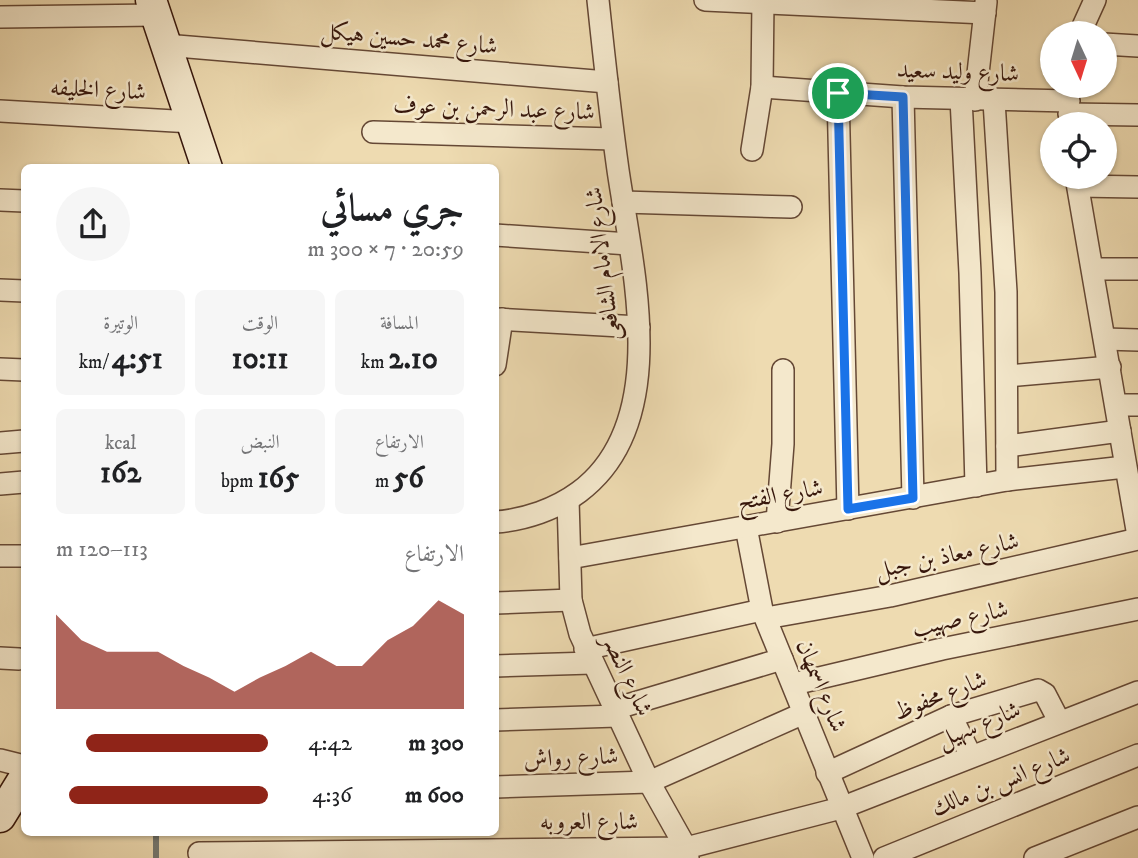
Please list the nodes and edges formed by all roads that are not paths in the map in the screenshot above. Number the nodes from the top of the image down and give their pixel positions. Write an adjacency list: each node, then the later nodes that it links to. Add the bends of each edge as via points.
1 (597, 0): 12 (street, شارع الامام الشافعى)
2 (705, 0): 4 (street)
3 (1095, 0): 8 (street)
4 (763, 1): 5 (street); 13 (street)
5 (986, 7): 16 (street)
6 (154, 8): 7 (street); 9 (street)
7 (0, 17)
8 (1085, 21)
9 (166, 45): 12 (street, شارع محمد حسين هيكل); 20 (street)
10 (1117, 45): 11 (street)
11 (1138, 47)
12 (607, 82): 22 (street, شارع الامام الشافعى)
13 (762, 87): 14 (street, شارع وليد سعيد); 23 (street)
14 (838, 93): 15 (street, شارع وليد سعيد); 59 (street)
15 (903, 97): 16 (street, شارع وليد سعيد); 57 (street)
16 (976, 100): 17 (street, شارع وليد سعيد); 46 (street, via 1005,265); 56 (street, via 970,273)
17 (1069, 106): 19 (street, شارع وليد سعيد)
18 (0, 111): 20 (street, شارع الخليفه)
19 (1138, 115)
20 (192, 122): 24 (street)
21 (373, 132): 22 (street, شارع عبد الرحمن بن عوف)
22 (613, 139): 30 (street, شارع الامام الشافعى)
23 (752, 150)
24 (206, 164)
25 (1117, 185): 26 (street)
26 (1138, 187)
27 (1078, 189): 34 (street)
28 (0, 200): 29 (street)
29 (21, 201)
30 (623, 202): 31 (street); 33 (street, شارع الامام الشافعى)
31 (792, 207)
32 (499, 235): 33 (street)
33 (629, 244): 39 (street, شارع الامام الشافعى)
34 (1093, 269): 35 (street); 40 (street)
35 (1138, 270)
36 (0, 290): 37 (street)
37 (21, 291)
38 (499, 319): 39 (street)
39 (639, 327): 58 (street, شارع الامام الشافعى, via 635,389 621,440 590,484)
40 (1105, 340): 41 (street); 42 (street)
41 (1138, 340)
42 (1110, 367): 46 (street); 47 (street)
43 (0, 369): 44 (street)
44 (21, 370)
45 (783, 370): 61 (street)
46 (1008, 376): 51 (street)
47 (1116, 405): 48 (street); 52 (street)
48 (1138, 405)
49 (21, 441): 50 (street)
50 (0, 443)
51 (1007, 446): 52 (street); 53 (street)
52 (1126, 449): 53 (street, شارع الفتح); 63 (street)
53 (1007, 480): 56 (street, شارع الفتح)
54 (21, 482): 55 (street)
55 (0, 484)
56 (976, 485): 57 (street, شارع الفتح)
57 (913, 498): 59 (street, شارع الفتح)
58 (568, 500): 60 (street, شارع الامام الشافعى, via 538,514); 66 (street, شارع النصر)
59 (848, 509): 61 (street, شارع الفتح)
60 (499, 521)
61 (777, 522): 62 (street, شارع الفتح)
62 (746, 527): 66 (street, شارع الفتح); 70 (street, شارع اسمهان)
63 (1137, 529): 70 (street, شارع معاذ بن جبل, via 902,593)
64 (0, 556): 65 (street)
65 (21, 556)
66 (570, 558): 67 (street, شارع النصر)
67 (571, 600): 68 (street); 71 (street, شارع النصر)
68 (499, 603)
69 (1138, 609): 74 (street, شارع صهيب)
70 (764, 614): 71 (street, شارع معاذ بن جبل); 72 (street, شارع اسمهان)
71 (589, 656): 73 (street, شارع معاذ بن جبل); 76 (street, شارع النصر)
72 (782, 659): 74 (street, شارع اسمهان); 76 (street)
73 (499, 666)
74 (794, 684): 77 (street, شارع اسمهان)
75 (1138, 692): 80 (street, شارع سهيل)
76 (615, 712): 79 (street); 86 (street, شارع النصر)
77 (804, 713): 85 (street, شارع اسمهان); 86 (street)
78 (951, 716): 80 (street, شارع محفوظ, via 1042,690); 82 (street); 85 (street, شارع محفوظ)
79 (499, 720)
80 (1059, 721): 82 (street, شارع سهيل)
81 (1138, 755): 97 (street, شارع انس بن مالك)
82 (971, 756): 89 (street, شارع سهيل)
83 (0, 760): 84 (street)
84 (21, 765)
85 (827, 773): 89 (street, شارع اسمهان)
86 (649, 782): 88 (street, شارع رواش); 94 (street, شارع النصر)
87 (21, 783): 90 (street)
88 (499, 786)
89 (841, 808): 94 (street, شارع سهيل); 96 (street, شارع اسمهان)
90 (0, 817)
91 (1138, 817): 98 (street)
92 (367, 847): 94 (street, شارع العروبه); 95 (street, شارع العروبه)
93 (199, 848): 95 (street, شارع العروبه)
94 (687, 853)
95 (262, 855)
96 (863, 858)
97 (884, 858)
98 (1035, 858)

